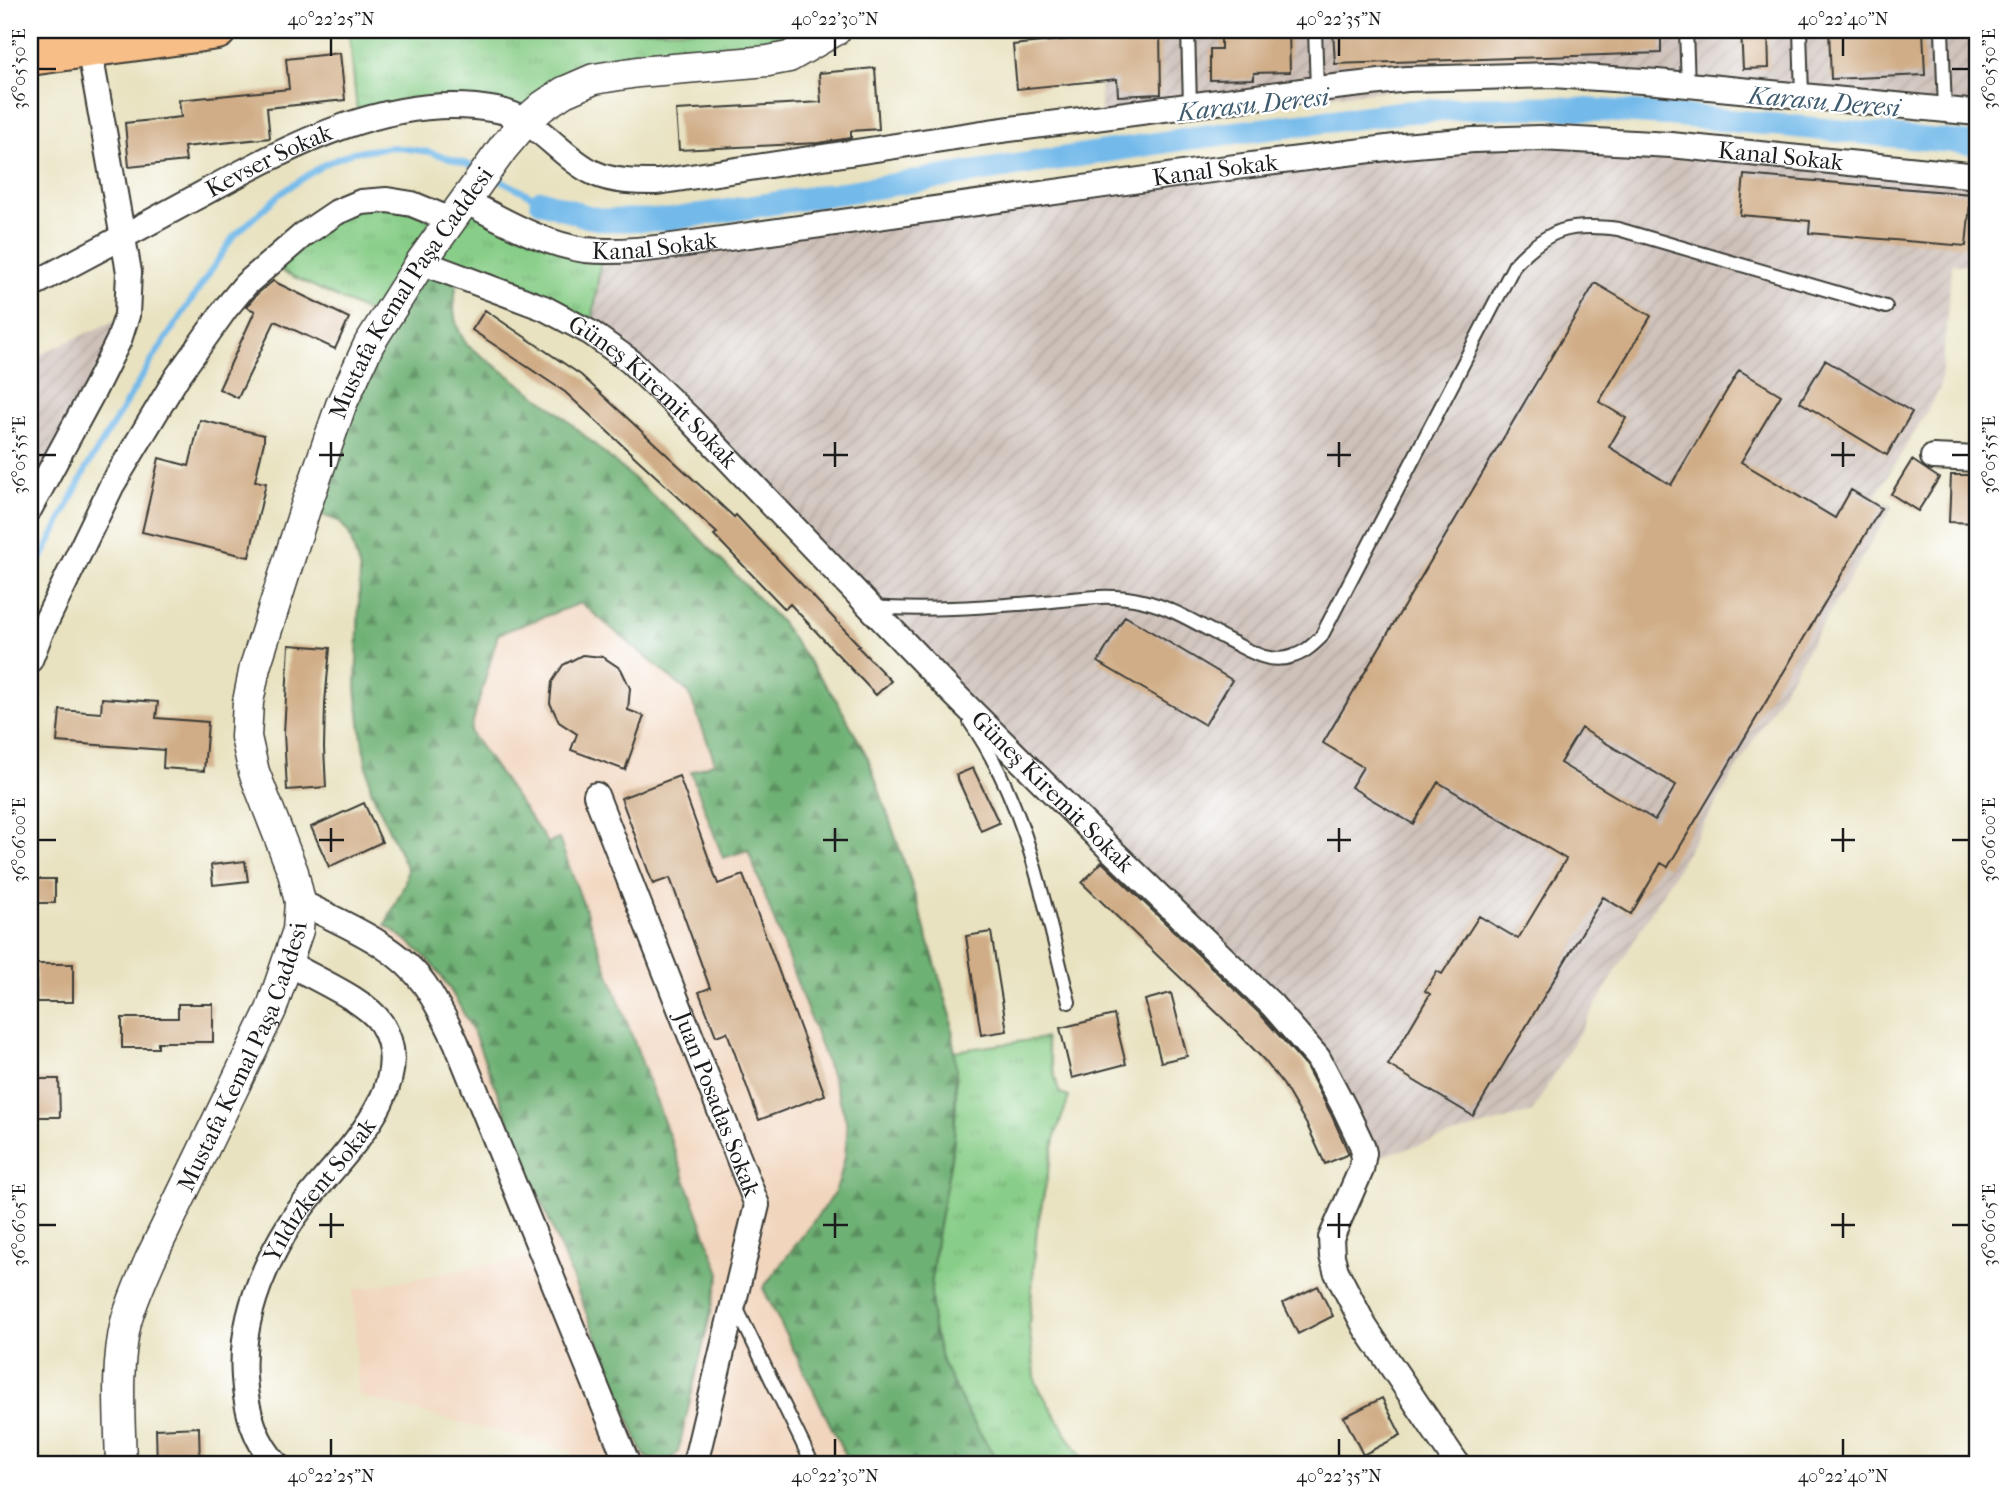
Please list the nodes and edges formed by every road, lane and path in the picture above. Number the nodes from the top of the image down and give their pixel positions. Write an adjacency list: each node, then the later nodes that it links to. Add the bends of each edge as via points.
1 (217, 30): 8 (highway)
2 (836, 30): 16 (street, Mustafa Kemal Paşa Caddesi, via 789,57 594,79 564,92)
3 (1188, 30): 13 (lane)
4 (1315, 30): 11 (lane)
5 (1686, 30): 10 (lane)
6 (1800, 30): 12 (lane)
7 (1942, 30): 14 (lane)
8 (89, 47): 9 (highway); 19 (street)
9 (30, 55)
10 (1688, 86): 11 (street, Kevser Sokak, via 1553,75 1407,79); 12 (street, Kevser Sokak)
11 (1317, 89): 13 (street, Kevser Sokak)
12 (1802, 96): 14 (street, Kevser Sokak)
13 (1190, 105): 16 (street, Kevser Sokak, via 657,182 594,173)
14 (1945, 110): 15 (street, Kevser Sokak)
15 (1978, 113)
16 (526, 121): 18 (street, Mustafa Kemal Paşa Caddesi); 19 (street, Kevser Sokak, via 501,110 441,105 358,122 315,136)
17 (1978, 176): 18 (street, Kanal Sokak, via 1671,145 1539,138 1473,140 1196,172 620,251 583,250 557,243)
18 (463, 203): 20 (street, Mustafa Kemal Paşa Caddesi); 27 (street, Kanal Sokak, via 362,202 303,235 246,285 177,377 112,485)
19 (123, 236): 21 (street, Kevser Sokak); 25 (street, via 129,272 127,315 119,340)
20 (421, 262): 26 (street, Güneş Kiremit Sokak, via 544,308 630,361); 30 (street, Mustafa Kemal Paşa Caddesi, via 369,344 341,405 304,509 248,702 246,737 254,772)
21 (30, 286)
22 (1886, 307): 26 (lane, via 1618,229 1590,225 1544,238 1515,264 1321,638 1290,657 1269,659 1171,610 1120,597 940,608)
23 (1933, 457): 24 (street)
24 (1978, 459)
25 (30, 508)
26 (869, 606): 28 (street, Güneş Kiremit Sokak)
27 (30, 660)
28 (944, 684): 32 (lane, via 990,755 1017,815); 39 (street, Güneş Kiremit Sokak, via 1272,1004 1318,1058 1364,1153 1331,1238 1336,1271 1365,1327)
29 (596, 795): 33 (street, Juan Posadas Sokak, via 757,1205)
30 (300, 902): 31 (street, Mustafa Kemal Paşa Caddesi); 36 (street, via 390,952 424,984 441,1012)
31 (288, 964): 34 (street, Mustafa Kemal Paşa Caddesi, via 271,1010 134,1297 119,1375); 35 (street, Yıldızkent Sokak, via 367,1007 388,1037 392,1070 382,1102 367,1126 291,1222 252,1304 243,1365 245,1394 259,1440)
32 (1069, 1002)
33 (733, 1303): 37 (street, Juan Posadas Sokak); 38 (lane)
34 (121, 1465)
35 (277, 1465)
36 (628, 1465)
37 (693, 1465)
38 (813, 1465)
39 (1458, 1465)

